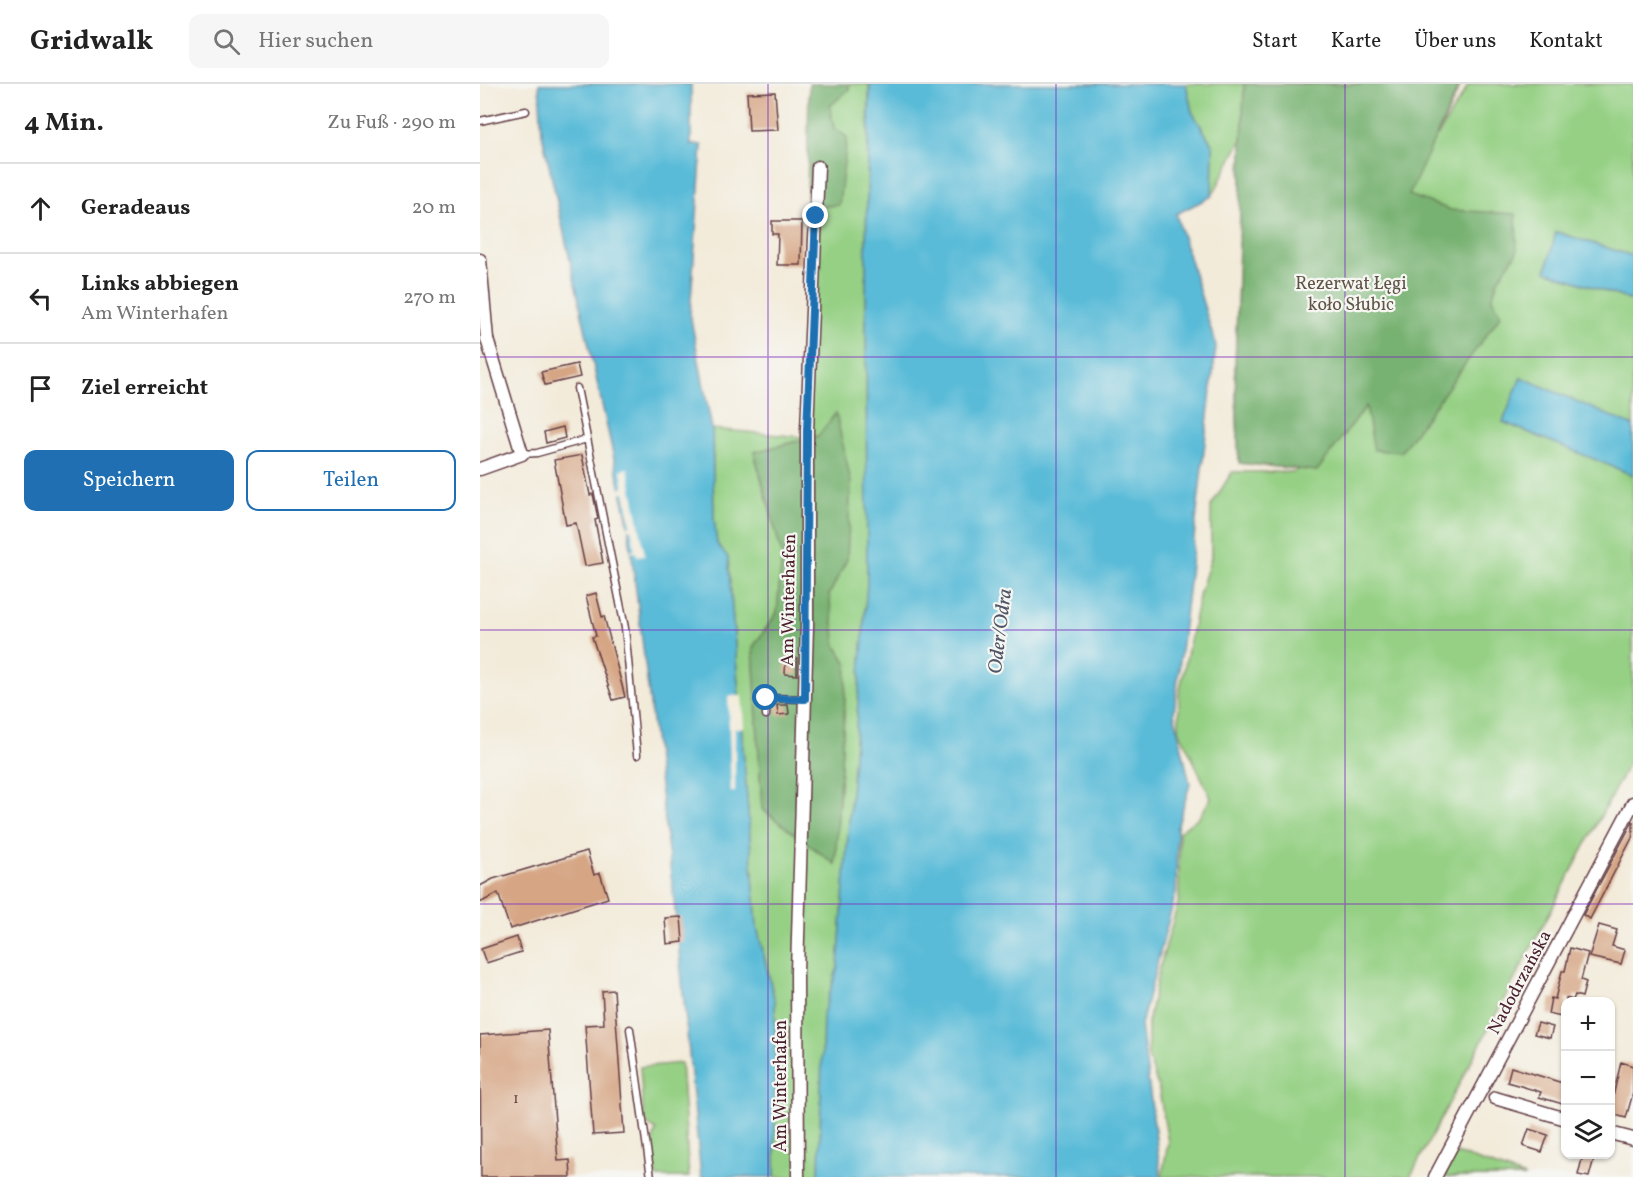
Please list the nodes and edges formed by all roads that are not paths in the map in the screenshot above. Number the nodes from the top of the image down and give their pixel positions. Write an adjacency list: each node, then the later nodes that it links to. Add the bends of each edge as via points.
1 (526, 111): 2 (lane)
2 (480, 121)
3 (818, 167): 9 (street, Am Winterhafen, via 807,430)
4 (480, 260): 7 (street, via 488,339)
5 (578, 388): 6 (lane)
6 (587, 439): 7 (lane); 11 (lane, via 625,628)
7 (522, 454): 8 (street)
8 (480, 469)
9 (805, 699): 10 (lane, via 766,698); 19 (street, Am Winterhafen, via 797,972)
10 (766, 715)
11 (637, 755)
12 (1633, 803): 20 (street, Nadodrzańska)
13 (630, 1029): 18 (lane)
14 (1495, 1098): 15 (street)
15 (1561, 1118)
16 (1615, 1133): 17 (street)
17 (1633, 1139)
18 (651, 1177)
19 (798, 1177)
20 (1435, 1177)

